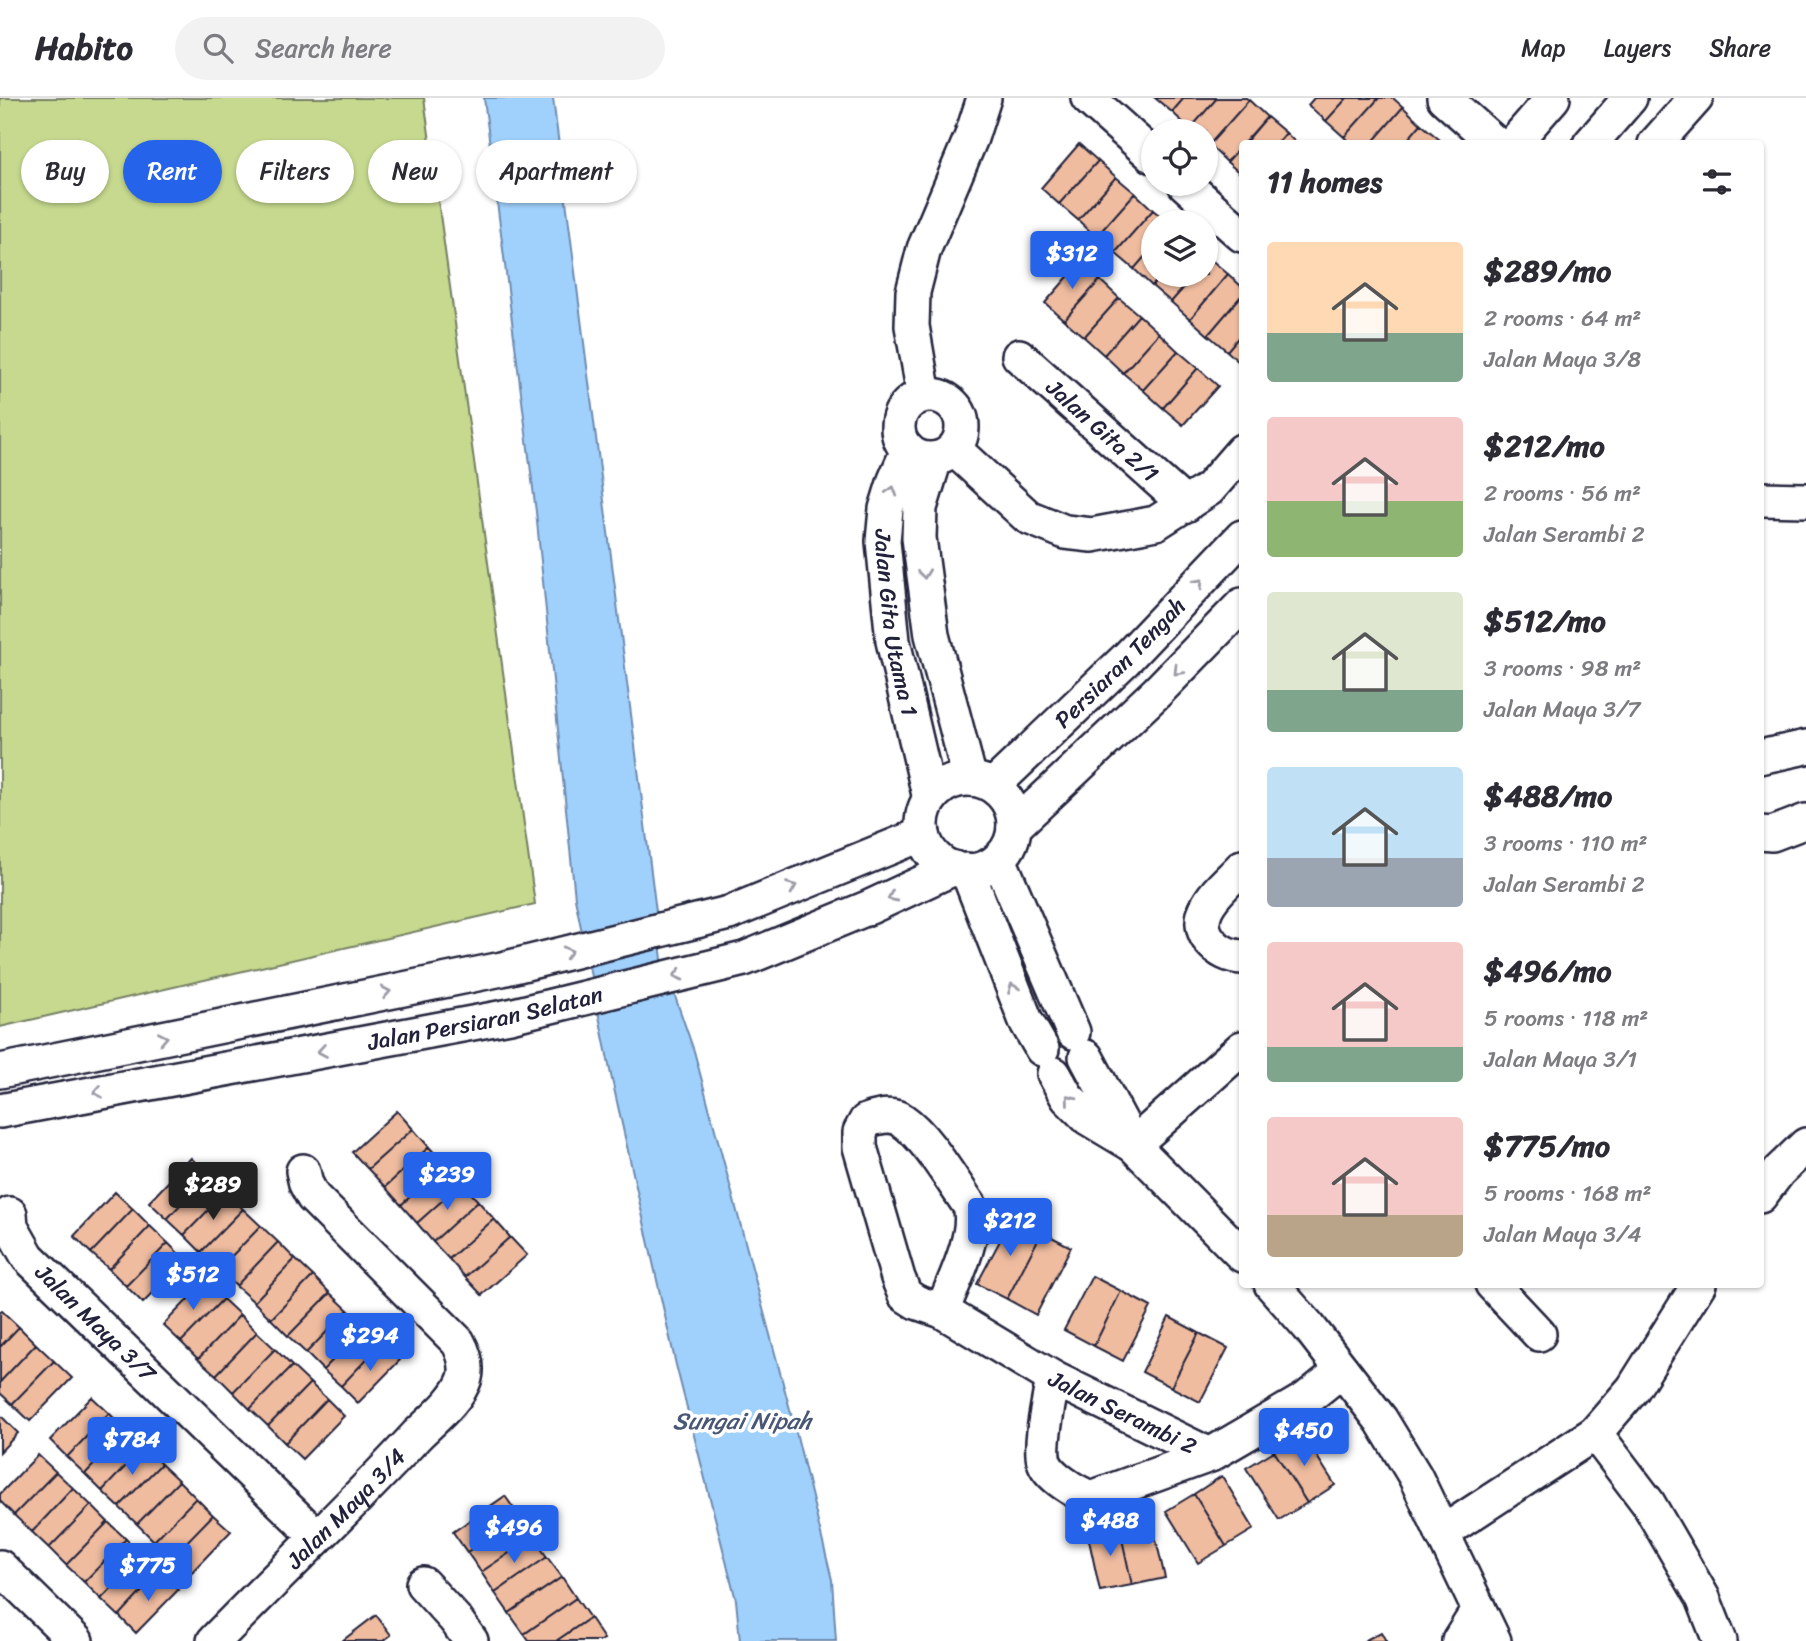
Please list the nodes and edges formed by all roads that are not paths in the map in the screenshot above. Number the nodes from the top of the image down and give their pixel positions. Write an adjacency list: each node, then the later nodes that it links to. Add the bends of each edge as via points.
1 (984, 98): 15 (street, via 924,249 913,292 912,326)
2 (1088, 98): 11 (street)
3 (1444, 98): 7 (street)
4 (1553, 98): 8 (street)
5 (1630, 98): 9 (street)
6 (1696, 98): 10 (street)
7 (1491, 140)
8 (1516, 140)
9 (1593, 140)
10 (1659, 140)
11 (1141, 145)
12 (1198, 196): 13 (street)
13 (1239, 232)
14 (1019, 356): 20 (street, Jalan Gita 2/1)
15 (923, 395): 16 (street, via 906,404 898,433); 16 (street, via 944,397 962,421 960,441)
16 (932, 453): 20 (street, via 1028,517 1065,532 1092,535 1156,523); 25 (street, Jalan Gita Utama 1, one-way to 25, via 920,508 919,538 932,635); 26 (street, Jalan Gita Utama 1, one-way to 16, via 893,641 883,541 895,480)
17 (1239, 454): 20 (street, via 1209,489)
18 (1764, 499): 19 (street)
19 (1806, 499)
20 (1186, 505)
21 (1239, 540): 25 (street, Persiaran Tengah, one-way to 21, via 1126,659)
22 (1239, 608): 28 (street, Persiaran Tengah, one-way to 28)
23 (1806, 747): 24 (street)
24 (1764, 756)
25 (982, 783): 26 (street, via 948,783); 28 (street, via 1009,804)
26 (930, 799): 30 (street)
27 (1806, 821): 29 (street)
28 (1014, 827): 31 (street)
29 (1764, 833)
30 (923, 834): 32 (street, via 934,855); 36 (street, Jalan Persiaran Selatan, one-way to 30, via 502,969 729,912)
31 (999, 859): 32 (street, Jalan Persiaran Selatan, via 978,869); 38 (street, via 1079,1045)
32 (961, 869): 37 (street, Jalan Persiaran Selatan, one-way to 37, via 744,959 510,1016); 38 (street, one-way to 32, via 1088,1118 1067,1097 1026,1021)
33 (1239, 870): 34 (street, via 1210,902 1203,924 1210,942 1228,955)
34 (1239, 957)
35 (1239, 1051): 38 (street)
36 (0, 1071)
37 (0, 1111)
38 (1133, 1145): 43 (street)
39 (1806, 1145): 41 (street)
40 (303, 1171): 54 (street, Jalan Maya 3/4, via 313,1197 458,1342 466,1367 457,1392)
41 (1764, 1191)
42 (10, 1214): 54 (street, Jalan Maya 3/7, via 11,1227 28,1257)
43 (1239, 1252)
44 (1275, 1288): 49 (street)
45 (1496, 1288): 48 (street)
46 (1696, 1288): 51 (street, via 1633,1389)
47 (942, 1311): 47 (street, via 905,1295 898,1278 860,1147 866,1121 879,1116 901,1119 926,1143 970,1206 973,1218 965,1249); 50 (street)
48 (1539, 1334)
49 (1342, 1370): 52 (street, Jalan Serambi 2, via 1306,1399); 53 (street, via 1381,1420)
50 (1052, 1378): 52 (street, Jalan Serambi 2); 52 (street, Jalan Serambi 2, via 1044,1461 1079,1494 1102,1495)
51 (1595, 1433): 53 (street); 63 (street, via 1648,1503 1703,1598)
52 (1210, 1455)
53 (1442, 1533): 57 (street)
54 (317, 1537): 59 (street, Jalan Maya 3/4)
55 (0, 1567): 58 (street)
56 (423, 1584): 60 (street)
57 (1479, 1609): 61 (street); 62 (street)
58 (76, 1641)
59 (214, 1641)
60 (471, 1641)
61 (1459, 1641)
62 (1494, 1641)
63 (1720, 1641)

